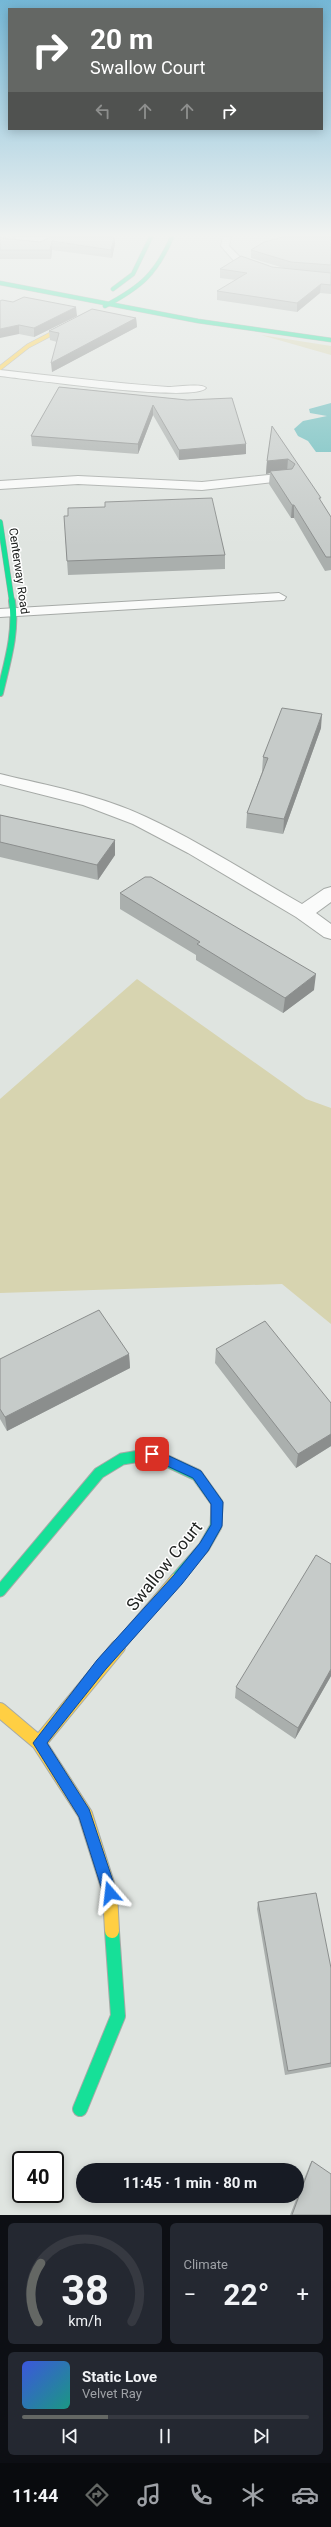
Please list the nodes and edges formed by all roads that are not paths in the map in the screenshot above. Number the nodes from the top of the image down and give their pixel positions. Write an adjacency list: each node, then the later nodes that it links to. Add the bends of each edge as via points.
1 (39, 340): 2 (street)
2 (0, 368)
3 (0, 373): 4 (street, via 150,389 180,391)
4 (201, 388)
5 (287, 476): 6 (street, via 202,486 78,480)
6 (0, 485)
7 (0, 522): 9 (street, Centerway Road)
8 (279, 597): 9 (street)
9 (7, 613): 10 (street, Centerway Road, via 11,646)
10 (0, 694)
11 (0, 778): 13 (street, via 89,801 139,820 194,849)
12 (331, 893): 13 (street)
13 (302, 913): 14 (street)
14 (331, 933)
15 (0, 1591): 17 (street, Swallow Court, via 99,1473 122,1459 152,1454 197,1474 217,1502 216,1526 204,1547 102,1665)
16 (0, 1710): 17 (street)
17 (39, 1743): 18 (street, via 85,1814 110,1893 118,2016)
18 (80, 2109)

